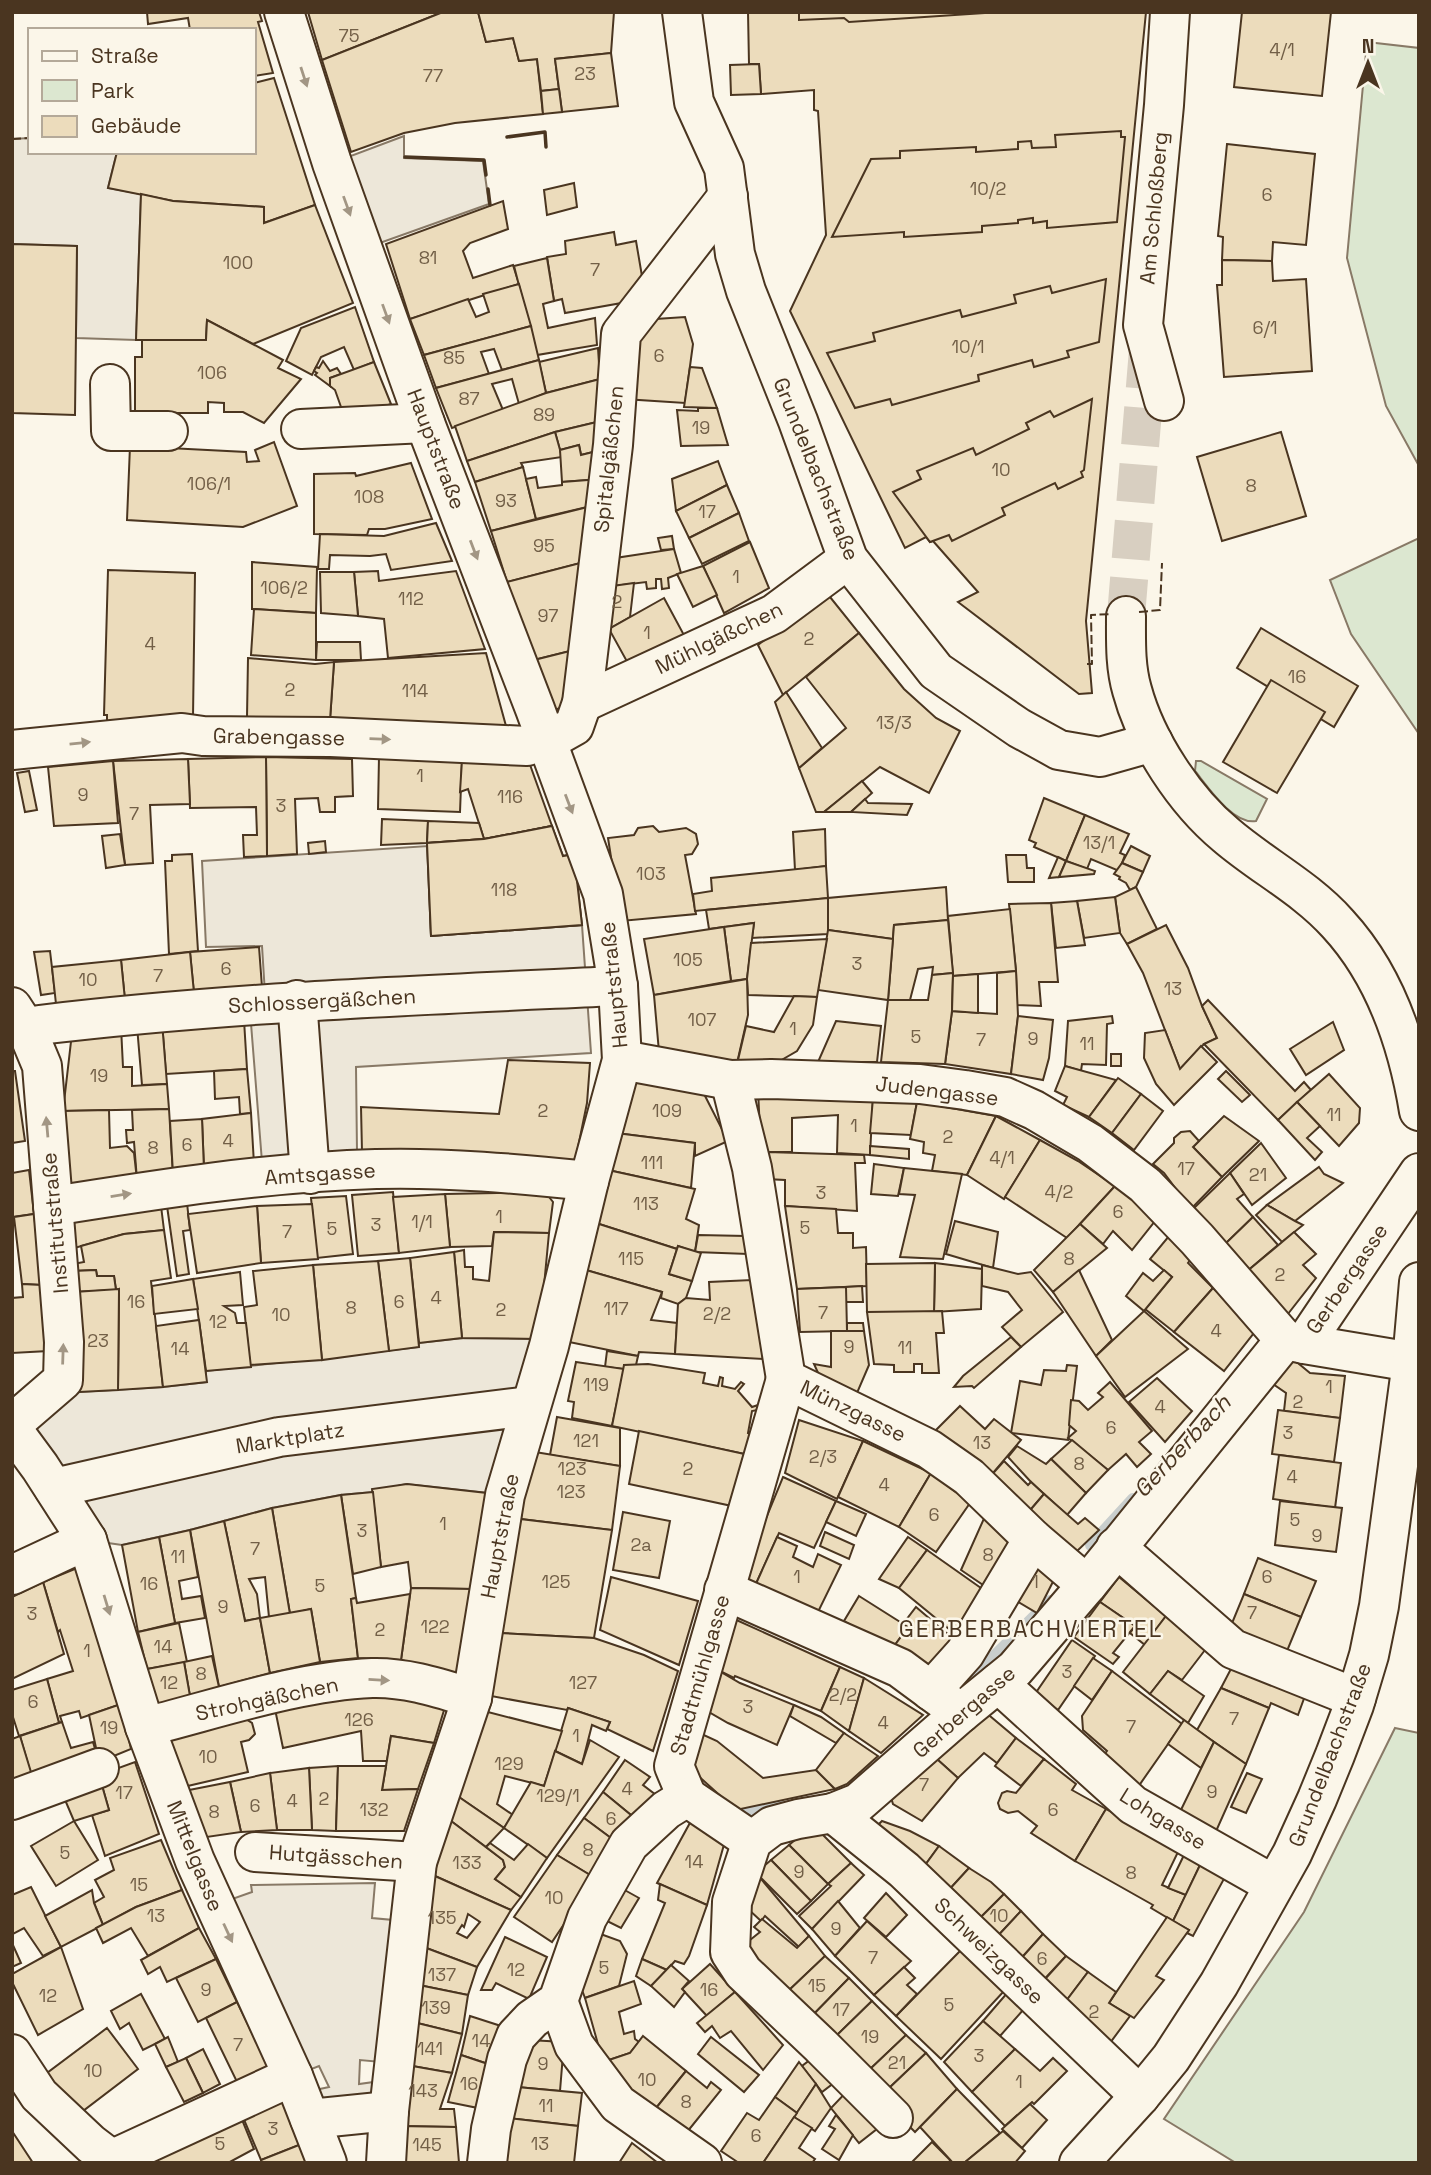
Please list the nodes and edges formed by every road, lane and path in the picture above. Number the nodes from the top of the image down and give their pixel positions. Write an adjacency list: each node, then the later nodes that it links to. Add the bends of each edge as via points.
1 (284, 12): 7 (street, Hauptstraße, one-way to 7, via 332,163)
2 (681, 12): 4 (street, Grundelbachstraße, via 694,102 724,168)
3 (1170, 12): 6 (street, Am Schloßberg, via 1143,325)
4 (728, 196): 10 (street, Grundelbachstraße, via 735,254); 12 (street, Spitalgäßchen, via 621,334 613,445)
5 (110, 384): 9 (street, via 111,431)
6 (1164, 401)
7 (425, 423): 8 (street); 13 (street, Hauptstraße, one-way to 13)
8 (301, 429)
9 (168, 431)
10 (848, 559): 12 (street, Mühlgäßchen, via 774,614); 14 (street, Grundelbachstraße, via 936,671 1019,728 1059,750 1100,757)
11 (1126, 616): 14 (street, via 1131,689)
12 (582, 703): 13 (street, Spitalgäßchen, via 573,726)
13 (545, 740): 15 (street, Grabengasse, one-way to 13, via 182,733 527,746); 16 (street, Hauptstraße, one-way to 16, via 603,894)
14 (1153, 742): 21 (street, via 1171,772 1225,835 1317,903 1339,925 1389,1004 1410,1064)
15 (12, 750)
16 (618, 986): 17 (street, Schlossergäßchen); 19 (street, Hauptstraße)
17 (297, 1000): 18 (street, Schlossergäßchen, via 38,1025); 23 (street)
18 (20, 1018): 25 (street, Institutstraße, one-way to 18, via 42,1066)
19 (622, 1060): 20 (street, Judengasse); 24 (street, Hauptstraße)
20 (730, 1080): 27 (street, Judengasse, via 920,1084 1004,1097 1034,1110 1090,1143 1145,1185); 29 (street, Münzgasse, via 752,1168)
21 (1419, 1111)
22 (1419, 1173): 27 (street, Gerbergasse)
23 (310, 1174): 24 (street, Amtsgasse, via 377,1169); 25 (street, Amtsgasse, one-way to 23, via 161,1189)
24 (589, 1181): 30 (street, Hauptstraße)
25 (53, 1206): 31 (street, Institutstraße, one-way to 25, via 62,1380 64,1342)
26 (1419, 1282): 28 (street, Grundelbachstraße)
27 (1294, 1342): 28 (street); 35 (street, Gerbergasse)
28 (1412, 1362): 41 (street, Grundelbachstraße, via 1379,1606)
29 (786, 1379): 33 (street, Münzgasse, via 929,1449 969,1477); 38 (street, Stadtmühlgasse)
30 (530, 1406): 32 (street, Marktplatz, via 279,1437); 40 (street, Hauptstraße, via 505,1495)
31 (12, 1426): 32 (street, Mittelgasse)
32 (54, 1488): 34 (street, Mittelgasse)
33 (1033, 1539): 37 (street, Münzgasse); 42 (street, via 965,1653)
34 (86, 1540): 36 (street); 43 (street, Mittelgasse, one-way to 43)
35 (1116, 1547): 37 (street, Gerbergasse); 41 (street, via 1233,1649)
36 (12, 1575)
37 (1087, 1585): 39 (street, Gerbergasse)
38 (724, 1590): 42 (street, via 900,1668); 45 (street, Stadtmühlgasse, via 674,1766)
39 (998, 1683): 42 (street, Gerbergasse); 51 (street, Lohgasse, via 1133,1805)
40 (472, 1698): 43 (street, Strohgäßchen, one-way to 40, via 309,1685 373,1678 424,1684); 50 (street, Hauptstraße)
41 (1356, 1698): 51 (street, Grundelbachstraße, via 1317,1799)
42 (946, 1702): 47 (street, Gerbergasse, via 858,1803)
43 (145, 1727): 54 (street, Mittelgasse, one-way to 54, via 195,1861)
44 (99, 1768): 46 (street)
45 (687, 1797): 48 (street); 52 (street, via 629,1844 587,1918)
46 (12, 1800)
47 (833, 1813): 48 (street, Gerbergasse, via 772,1826); 55 (street, Schweizgasse, via 904,1870)
48 (752, 1840): 59 (street, via 733,1902 730,1952 743,1972)
49 (255, 1852): 50 (street, Hutgässchen)
50 (417, 1862): 57 (street, Hauptstraße)
51 (1274, 1885): 55 (street, Grundelbachstraße, via 1219,1984)
52 (558, 2001): 63 (street, via 516,2036 491,2129); 64 (street, via 574,2045 618,2104)
53 (12, 2054): 56 (street)
54 (293, 2076): 58 (street, Mittelgasse); 60 (street)
55 (1140, 2096): 65 (street, Grundelbachstraße)
56 (26, 2102): 60 (street)
57 (389, 2111): 58 (street); 62 (street, Hauptstraße)
58 (310, 2119): 61 (street, Mittelgasse)
59 (893, 2119)
60 (115, 2161)
61 (327, 2163)
62 (386, 2163)
63 (487, 2163)
64 (702, 2163)
65 (1079, 2163)

